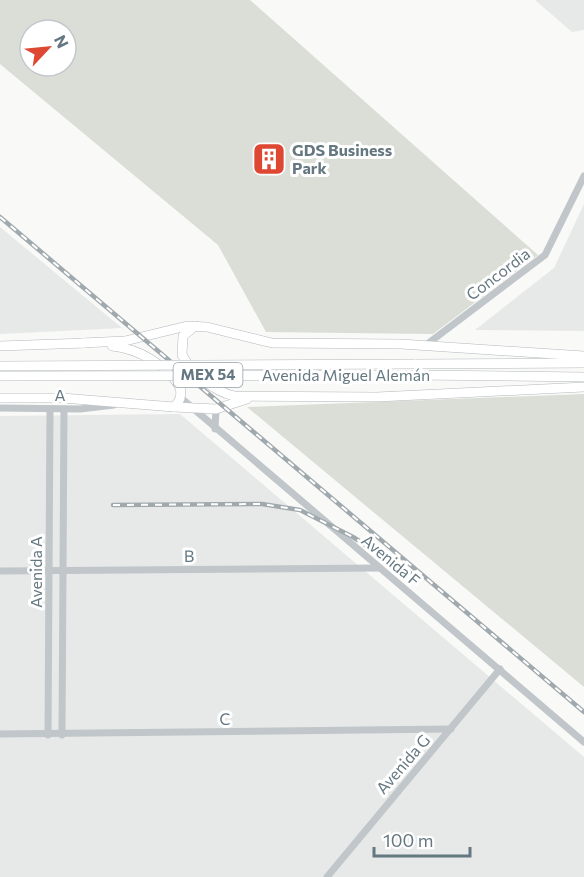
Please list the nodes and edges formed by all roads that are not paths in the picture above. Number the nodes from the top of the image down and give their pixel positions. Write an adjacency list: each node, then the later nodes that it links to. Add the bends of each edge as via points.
1 (584, 176): 4 (street, Concordia, via 545,255)
2 (195, 326): 3 (highway, via 125,341); 4 (highway, via 272,343); 13 (highway, via 181,342 182,355 189,366 219,390)
3 (82, 343): 5 (highway); 12 (highway, via 122,347 144,354 177,383)
4 (426, 345): 6 (highway)
5 (0, 346)
6 (582, 361): 7 (highway, Avenida Miguel Alemán / MEX 54, bridge)
7 (0, 366)
8 (0, 376): 9 (highway, Avenida Miguel Alemán / MEX 54, bridge)
9 (584, 376)
10 (584, 387): 13 (highway, via 457,395)
11 (0, 398): 14 (highway, via 62,398)
12 (181, 398): 15 (highway); 19 (street, Avenida F)
13 (250, 398): 20 (highway)
14 (121, 404): 15 (highway); 18 (street, A)
15 (174, 407): 19 (highway)
16 (0, 408): 17 (street, A)
17 (50, 409): 18 (street, A); 24 (street, Avenida A)
18 (64, 409): 25 (street, Avenida A)
19 (192, 409): 20 (highway); 21 (street, Avenida F)
20 (216, 409): 21 (street)
21 (215, 429): 22 (street, Avenida F)
22 (379, 568): 25 (street, B); 28 (street, Avenida F)
23 (0, 571): 24 (street, B)
24 (49, 571): 25 (street, B); 27 (street, Avenida A)
25 (63, 571): 26 (street, Avenida A)
26 (63, 662): 27 (street); 32 (street, Avenida A)
27 (48, 663): 31 (street, Avenida A)
28 (500, 669): 29 (street, Avenida G); 33 (street, Avenida F)
29 (451, 729): 32 (street, C); 34 (street, Avenida G)
30 (0, 734): 31 (street, C)
31 (48, 735): 32 (street, C)
32 (62, 735)
33 (584, 742)
34 (327, 877)

